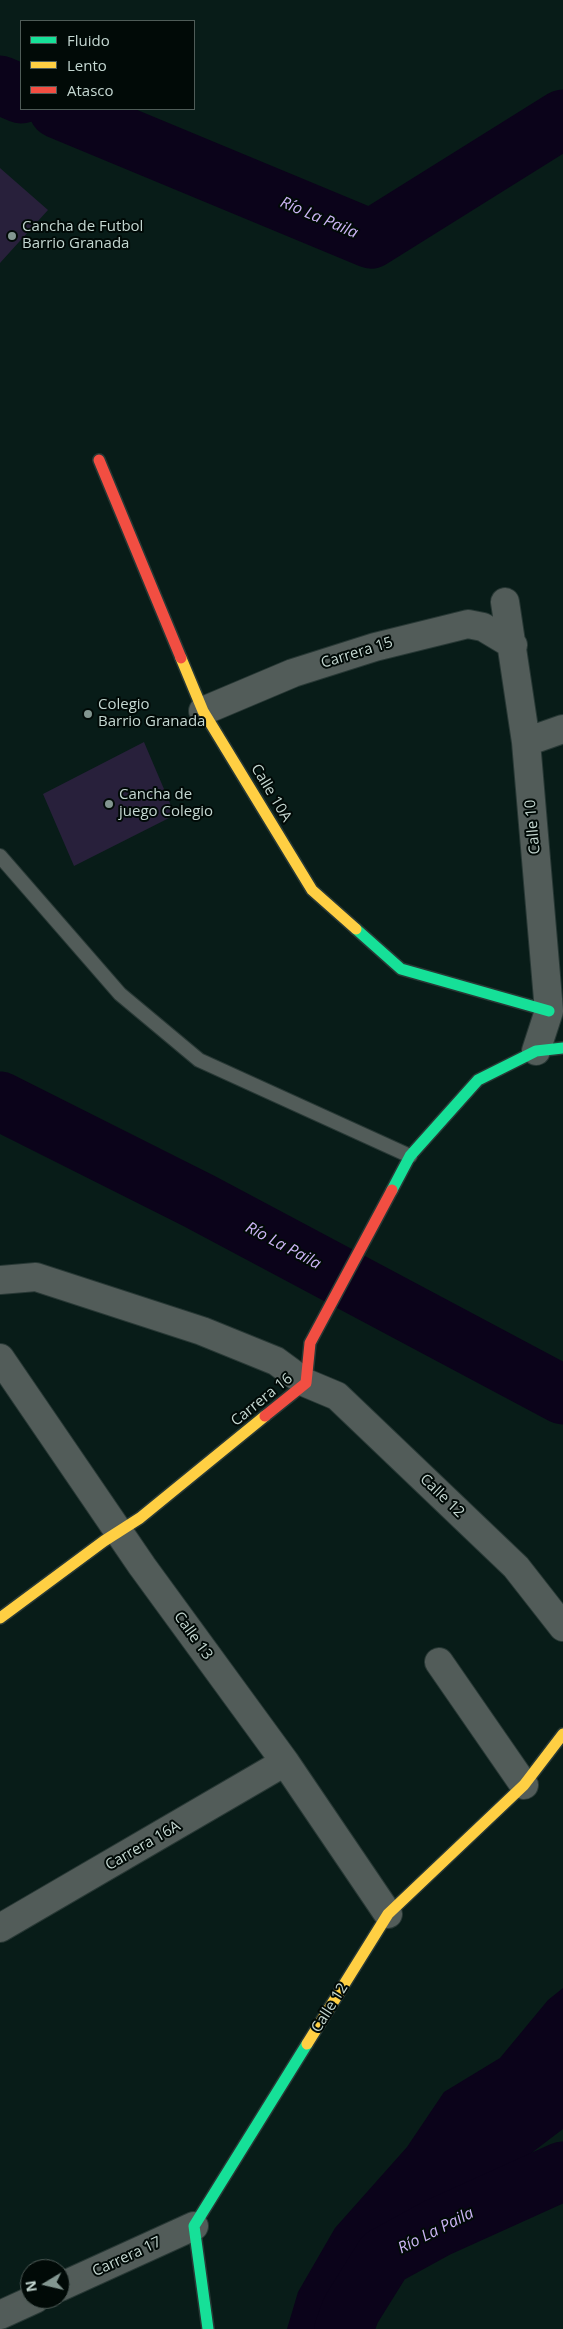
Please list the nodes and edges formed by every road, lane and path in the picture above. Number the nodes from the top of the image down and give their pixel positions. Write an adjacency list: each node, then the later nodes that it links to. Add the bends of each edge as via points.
1 (99, 460): 4 (street, Calle 10A)
2 (505, 602): 3 (street, Calle 10)
3 (513, 645): 4 (street, Carrera 15, via 483,628 468,624 375,647 293,673); 6 (street, Calle 10)
4 (203, 711): 8 (street, Calle 10A, via 312,890 400,969)
5 (563, 729): 6 (street)
6 (526, 742): 8 (street, Calle 10)
7 (0, 856): 11 (lane, via 120,994 199,1060)
8 (550, 1011): 10 (street, Calle 10)
9 (563, 1048): 10 (street, Carrera 16)
10 (536, 1051): 11 (street, Carrera 16, via 478,1080)
11 (410, 1156): 14 (street, Carrera 16, via 310,1343)
12 (0, 1280): 14 (street, Calle 12, via 36,1277 202,1331 276,1361)
13 (0, 1358): 15 (street, Calle 13)
14 (306, 1383): 15 (street, Carrera 16, via 140,1518); 17 (street, Calle 12, via 344,1402 516,1567)
15 (118, 1532): 16 (street, Carrera 16); 20 (street, Calle 13)
16 (0, 1618)
17 (563, 1627)
18 (438, 1662): 21 (street)
19 (563, 1734): 21 (street, Calle 12)
20 (285, 1762): 22 (street, Calle 13); 23 (street, Carrera 16A)
21 (524, 1785): 22 (street, Calle 12)
22 (388, 1914): 24 (street, Calle 12)
23 (0, 1928)
24 (194, 2226): 25 (street, Carrera 17); 28 (street)
25 (70, 2283)
26 (20, 2306): 27 (street)
27 (0, 2315)
28 (208, 2329)

